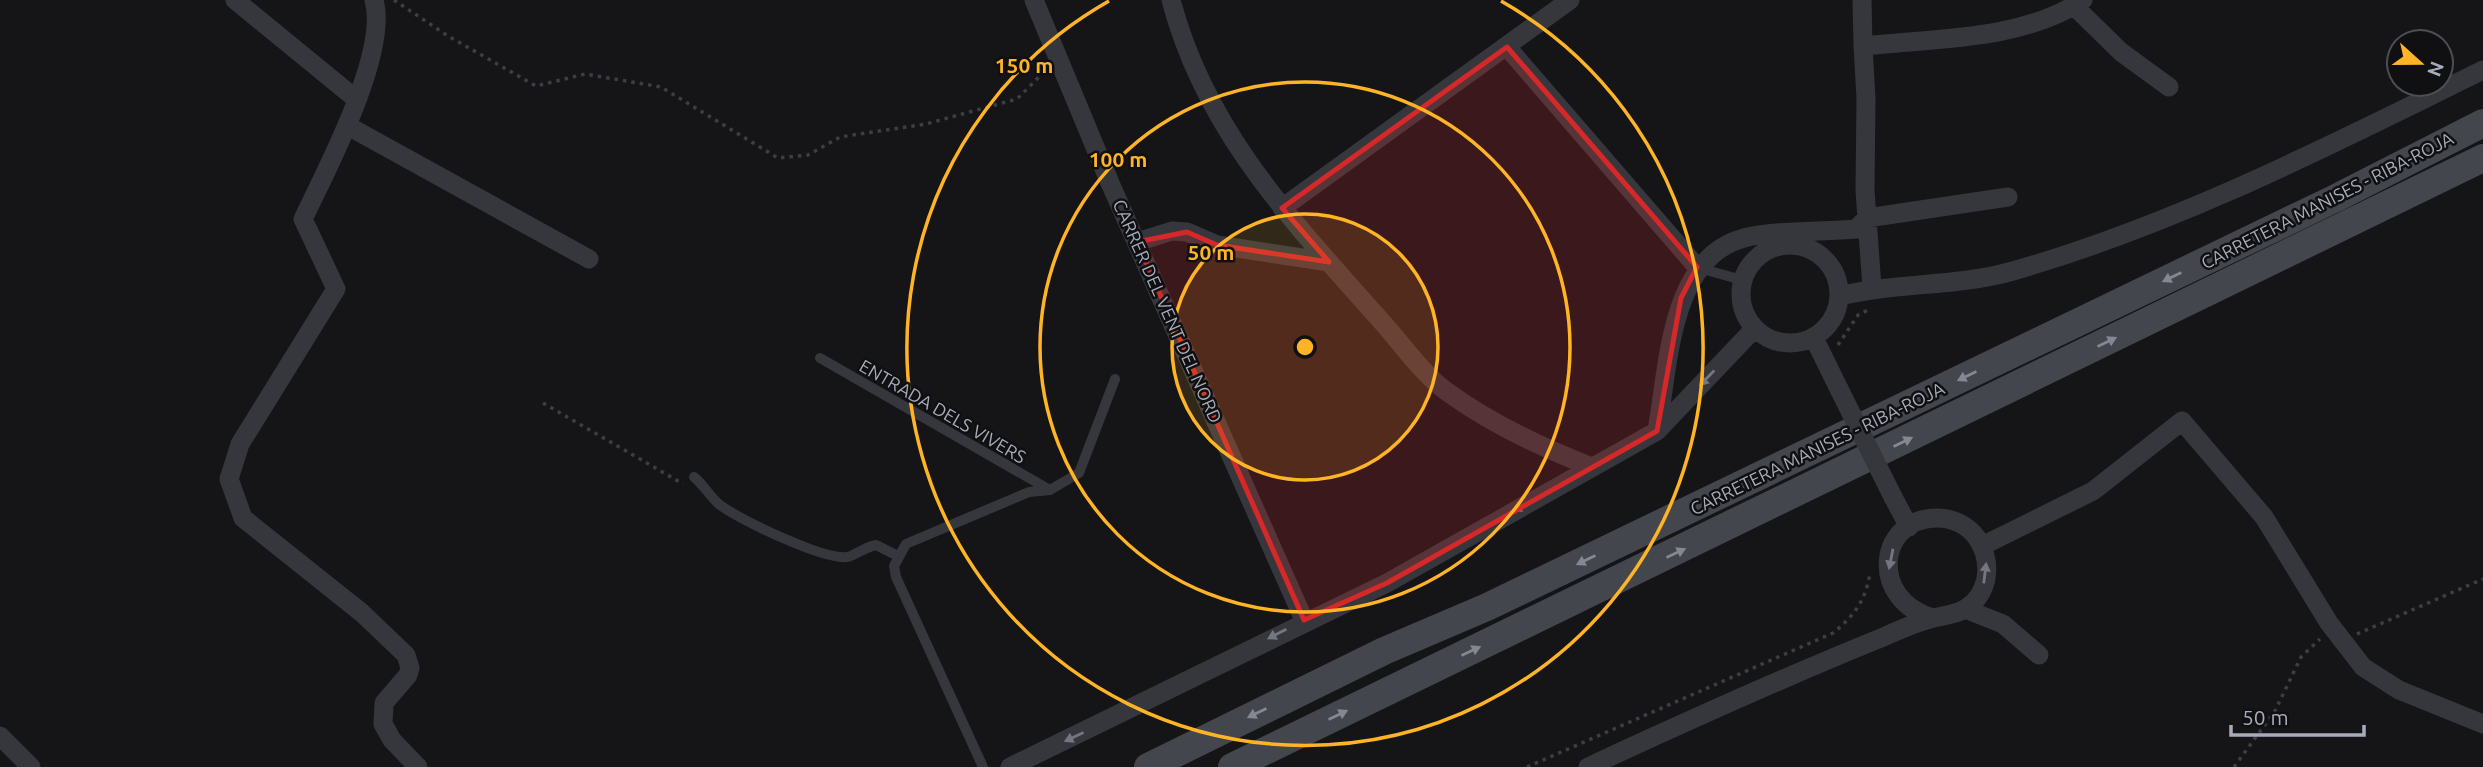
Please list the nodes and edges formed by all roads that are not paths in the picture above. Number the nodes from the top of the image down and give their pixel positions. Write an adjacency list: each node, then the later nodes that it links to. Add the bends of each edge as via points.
1 (235, 0): 12 (street)
2 (374, 0): 12 (street, via 376,35)
3 (1034, 0): 19 (street, CARRER DEL VENT DEL NORD)
4 (1171, 0): 17 (street, via 1182,43 1218,120)
5 (1570, 0): 9 (street)
6 (1862, 0): 8 (street)
7 (2078, 3): 8 (street, via 2049,19 2004,29); 11 (street, via 2121,52)
8 (1863, 46): 18 (street)
9 (1507, 47): 17 (street); 22 (street)
10 (2483, 70): 24 (street, via 2247,184 2087,248 2010,272)
11 (2169, 87)
12 (356, 99): 14 (street)
13 (2483, 123): 47 (main road, CARRETERA MANISES - RIBA-ROJA, one-way to 47, via 2336,198)
14 (348, 126): 20 (street); 44 (street, via 303,219 336,289 240,444 229,479 243,518 362,613 406,655 410,668 384,703 383,724)
15 (2483, 158): 48 (main road, CARRETERA MANISES - RIBA-ROJA, one-way to 15)
16 (2008, 197): 18 (street)
17 (1282, 208): 21 (street)
18 (1867, 218): 22 (street, via 1856,229 1746,237 1725,245); 24 (street)
19 (1137, 242): 21 (street, via 1172,231 1187,232 1217,245); 39 (street, CARRER DEL VENT DEL NORD)
20 (589, 259)
21 (1329, 262): 31 (street, via 1444,389 1515,435)
22 (1697, 267): 23 (lane); 30 (street, via 1681,298)
23 (1742, 280): 25 (street, via 1763,252 1780,245 1798,245 1829,263); 26 (street, via 1741,304)
24 (1872, 288): 25 (street)
25 (1840, 296): 27 (street, via 1832,320)
26 (1754, 329): 27 (street, via 1783,343); 30 (street, one-way to 30)
27 (1814, 338): 34 (street, bridge)
28 (820, 358): 33 (lane, ENTRADA DELS VIVERS)
29 (1115, 379): 33 (lane, via 1079,473)
30 (1657, 431): 31 (street)
31 (1592, 467): 39 (street, one-way to 39, via 1387,583)
32 (694, 477): 36 (lane, via 719,504 815,551 844,558 876,545)
33 (1050, 490): 36 (lane, via 1029,492 906,544)
34 (1909, 527): 35 (street, via 1929,519 1950,520 1969,530); 38 (street, one-way to 38, via 1890,554 1891,586 1905,606)
35 (1983, 546): 37 (street, one-way to 35, via 1976,600 1987,574); 41 (street, via 2093,491 2182,421 2264,517 2363,667 2399,690)
36 (898, 556): 45 (lane, via 896,577)
37 (1965, 609): 38 (street); 40 (street, via 2003,624)
38 (1933, 618): 49 (street, via 1763,686)
39 (1304, 620): 46 (street, one-way to 46)
40 (2039, 655)
41 (2483, 724)
42 (0, 736): 43 (street)
43 (31, 767)
44 (418, 767)
45 (983, 767)
46 (1010, 767)
47 (1148, 767)
48 (1232, 767)
49 (1588, 767)

